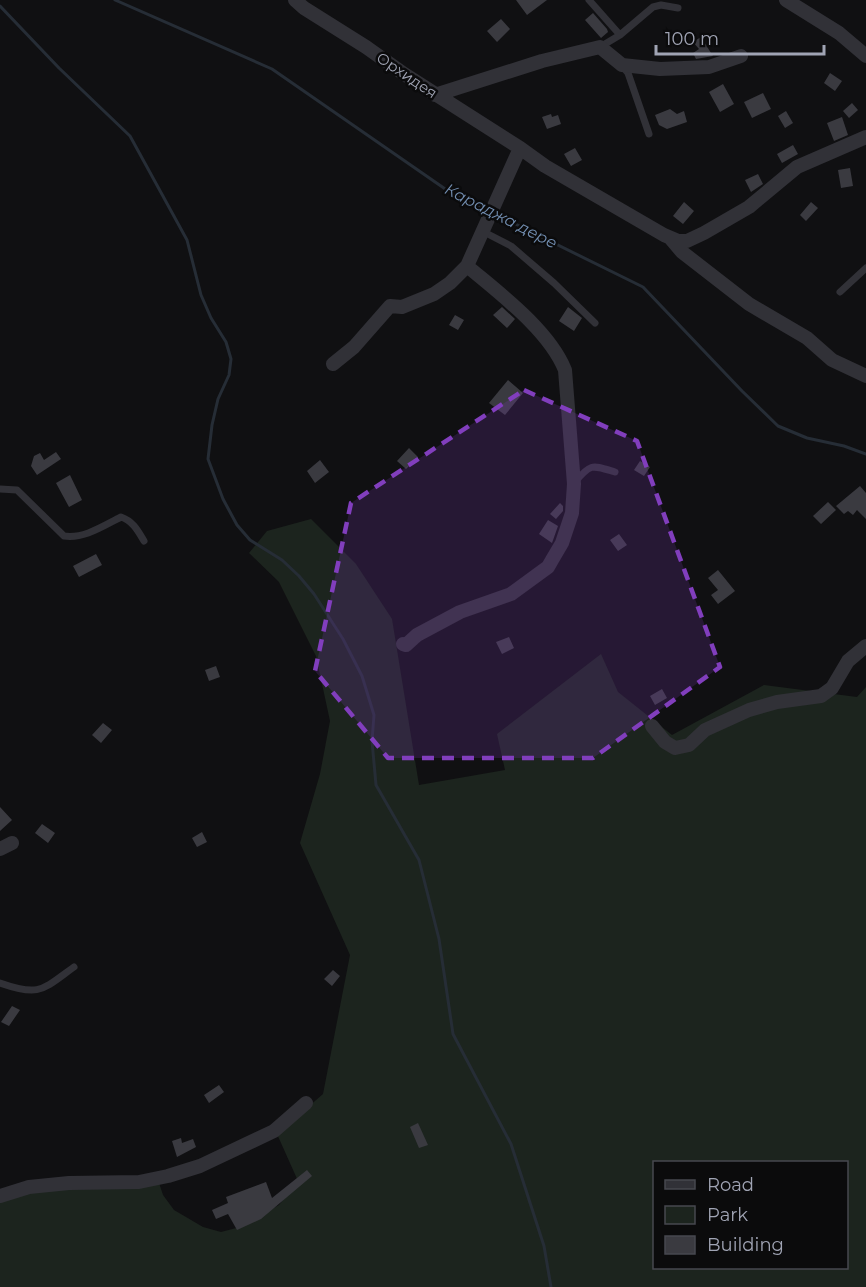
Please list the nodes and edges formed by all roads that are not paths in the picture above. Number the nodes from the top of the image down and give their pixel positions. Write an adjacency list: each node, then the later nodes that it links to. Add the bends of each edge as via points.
1 (295, 0): 10 (street, Орхидея)
2 (589, 0): 5 (lane)
3 (786, 0): 8 (street)
4 (678, 8): 5 (lane, via 653,7)
5 (620, 35): 6 (lane)
6 (600, 47): 9 (street); 10 (street)
7 (741, 56): 9 (street, via 709,67 660,69)
8 (866, 56)
9 (622, 65): 11 (lane)
10 (435, 95): 13 (street, Орхидея)
11 (649, 134)
12 (866, 137): 15 (street, via 797,167 749,207 704,233 687,241)
13 (520, 148): 14 (street); 15 (street, Орхидея)
14 (482, 231): 16 (street); 19 (lane, via 511,246)
15 (671, 239): 21 (street, Орхидея, via 749,304 807,338 832,360)
16 (467, 266): 20 (street, via 434,294 402,307 390,306 354,347); 23 (street, via 514,305 561,359)
17 (866, 268): 18 (lane)
18 (840, 292)
19 (595, 324)
20 (333, 364)
21 (866, 376)
22 (615, 472): 23 (lane, via 595,465 587,468)
23 (574, 484): 26 (street, via 572,513 562,543 548,567 511,594 460,612)
24 (0, 489): 25 (lane, via 18,490 64,536 84,535 121,517 135,527)
25 (144, 541)
26 (403, 644)
27 (866, 646): 28 (street, via 848,661 832,688 821,696 749,710 705,729 689,745 675,748)
28 (652, 726)
29 (74, 967): 30 (lane, via 45,987 30,992)
30 (0, 983)
31 (306, 1103): 32 (street, via 274,1131 200,1166 168,1176 139,1182 39,1186)
32 (0, 1196)

